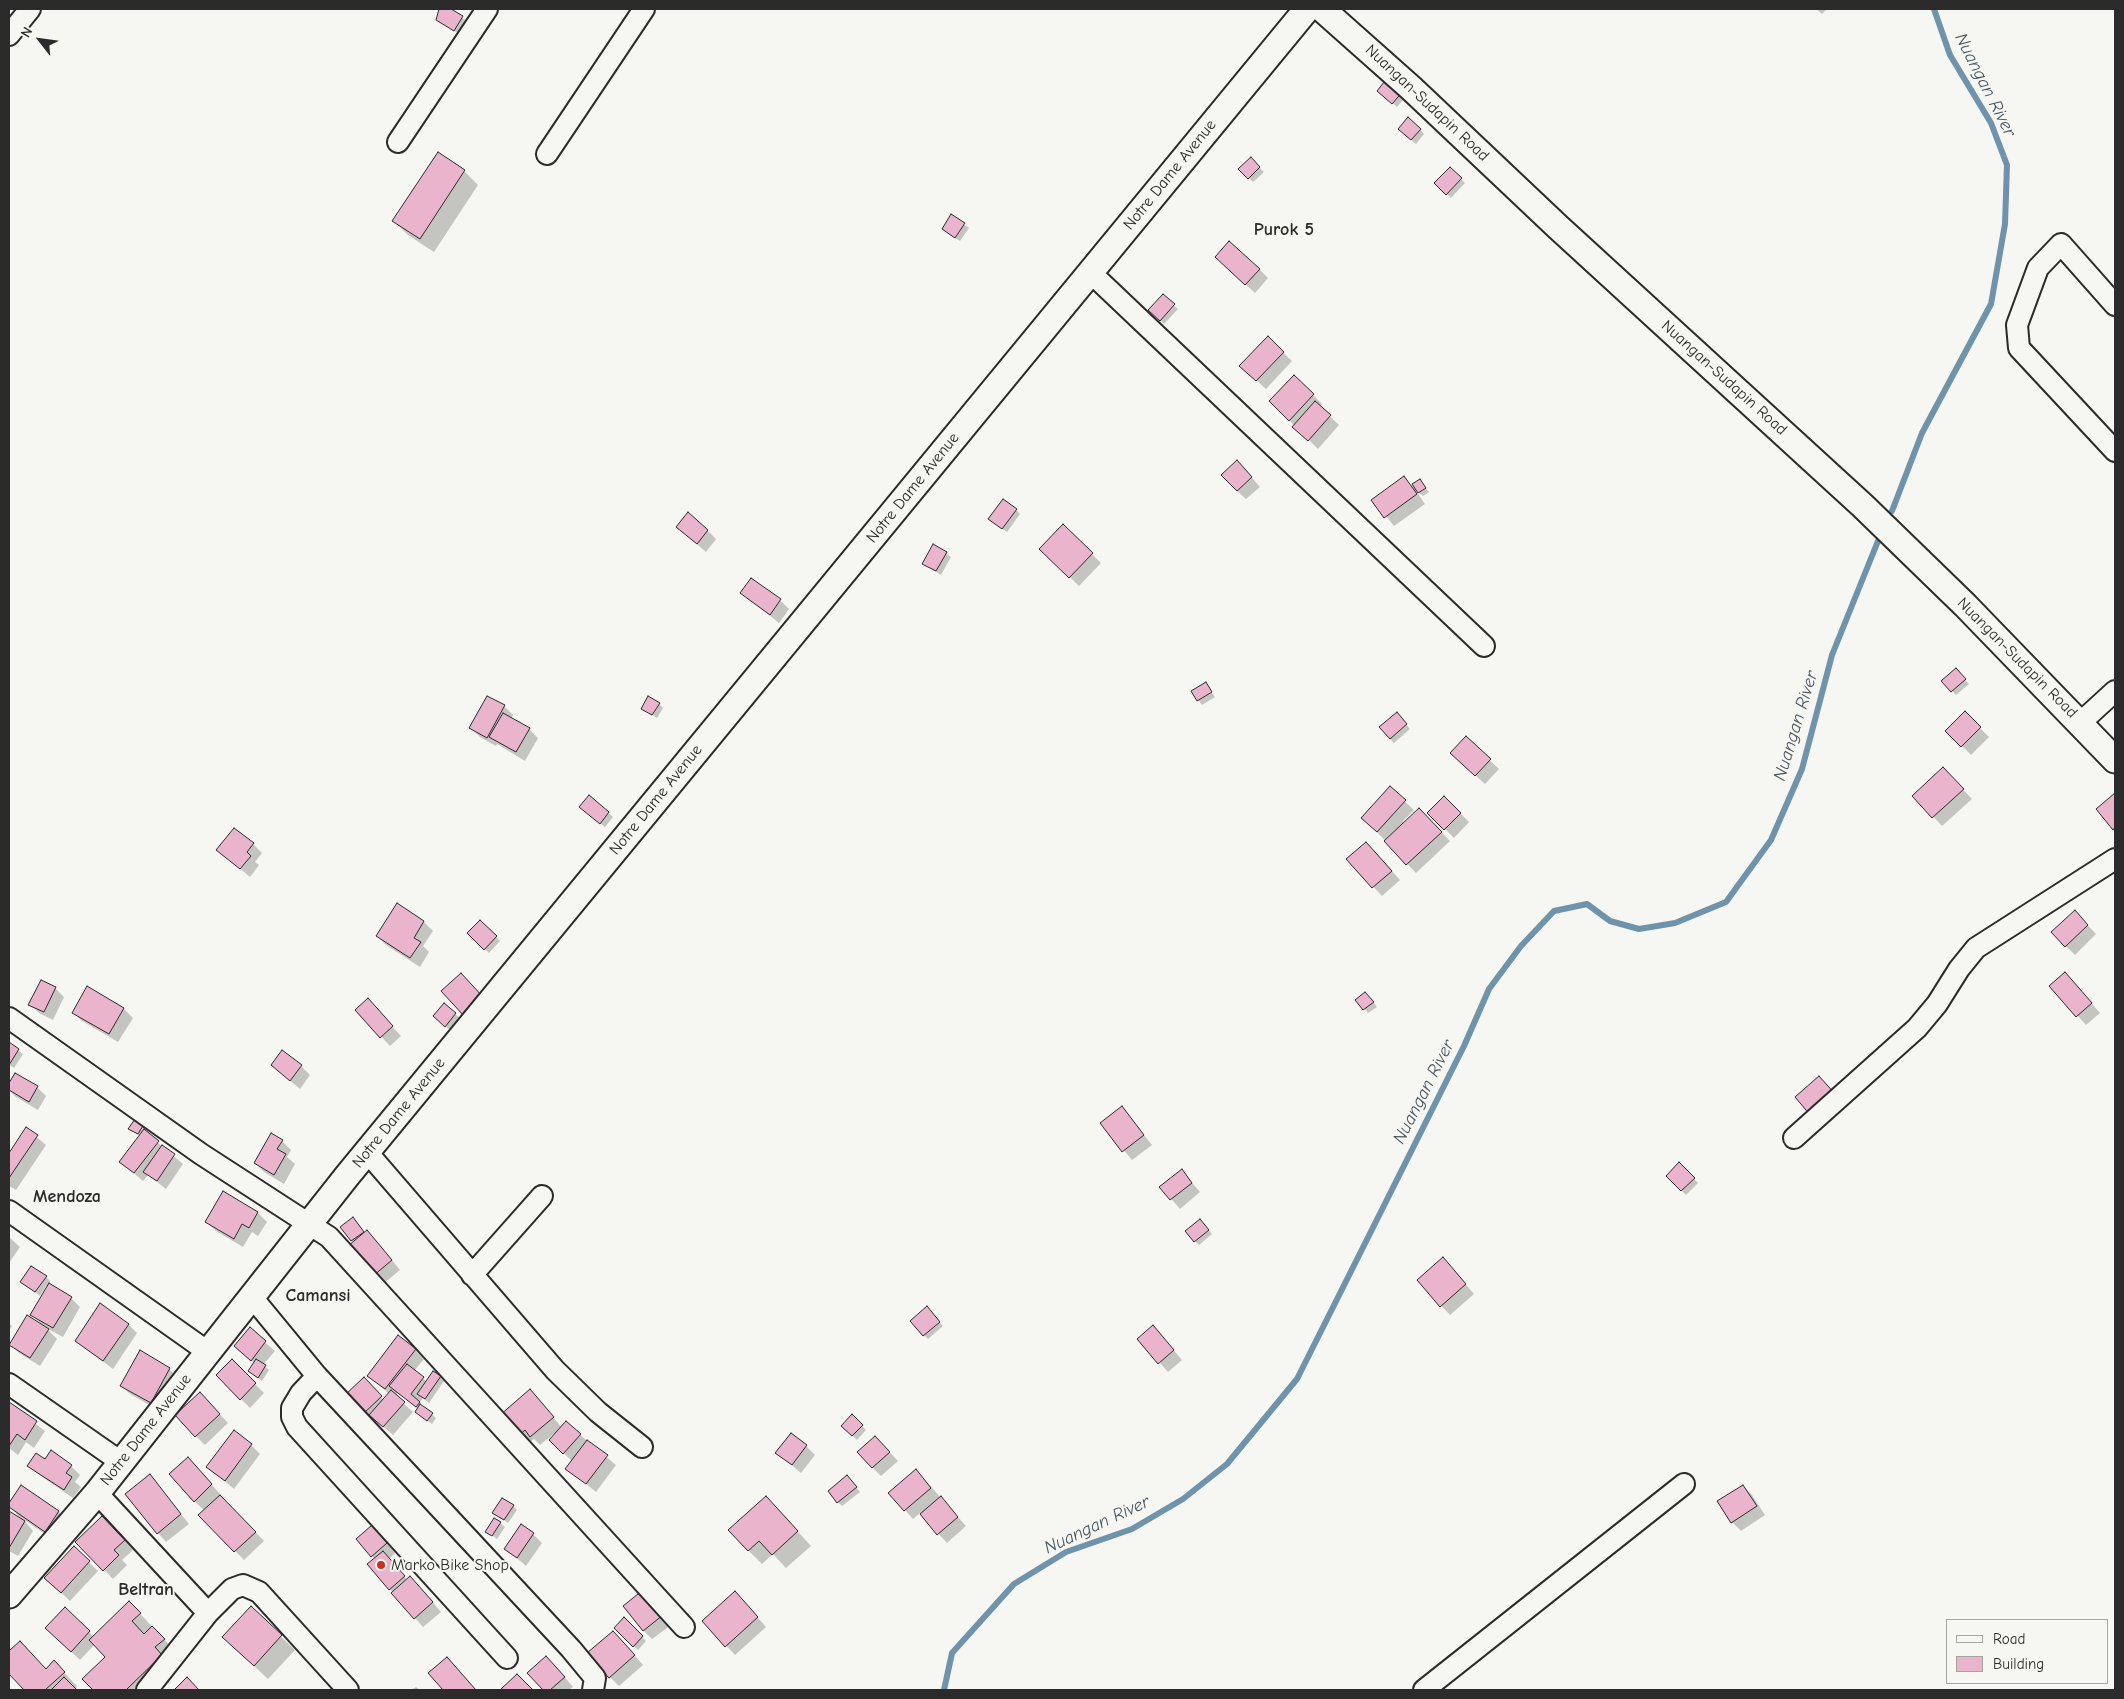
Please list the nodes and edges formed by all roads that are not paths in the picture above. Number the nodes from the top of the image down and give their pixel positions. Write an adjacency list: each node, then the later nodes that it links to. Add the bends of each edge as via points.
1 (30, 9): 6 (street)
2 (487, 9): 7 (street)
3 (644, 9): 8 (street)
4 (1307, 9): 9 (street, Notre Dame Avenue)
5 (1322, 9): 14 (street, Nuangan-Sudapin Road, via 1856,499)
6 (9, 35)
7 (398, 142)
8 (547, 154)
9 (1090, 272): 12 (street); 19 (street, Notre Dame Avenue)
10 (2115, 305): 11 (street, via 2061,244 2038,268 2017,325 2020,348)
11 (2115, 451)
12 (1484, 646)
13 (2115, 691): 14 (street)
14 (2080, 723): 15 (street, Nuangan-Sudapin Road)
15 (2115, 760)
16 (2115, 859): 18 (street, via 1976,948 1917,1028)
17 (9, 1018): 22 (street, via 202,1154)
18 (1794, 1138)
19 (367, 1152): 22 (street, Notre Dame Avenue); 23 (street)
20 (542, 1196): 23 (street)
21 (9, 1211): 25 (street)
22 (310, 1223): 24 (street, Notre Dame Avenue); 34 (street, via 329,1237)
23 (472, 1275): 28 (street, via 555,1370 598,1412)
24 (252, 1297): 25 (street, Notre Dame Avenue); 26 (street)
25 (208, 1352): 29 (street, Notre Dame Avenue)
26 (317, 1376): 35 (street, via 292,1408 297,1427); 38 (street, via 571,1649 595,1678)
27 (9, 1384): 29 (street)
28 (642, 1447)
29 (121, 1462): 31 (street, Notre Dame Avenue)
30 (1684, 1484): 39 (street)
31 (97, 1493): 32 (street, Notre Dame Avenue); 33 (street)
32 (11, 1587)
33 (208, 1613): 36 (street); 37 (street, via 232,1589 243,1585 250,1587 266,1600)
34 (684, 1627)
35 (507, 1658)
36 (147, 1690)
37 (348, 1690)
38 (593, 1690)
39 (1424, 1690)

